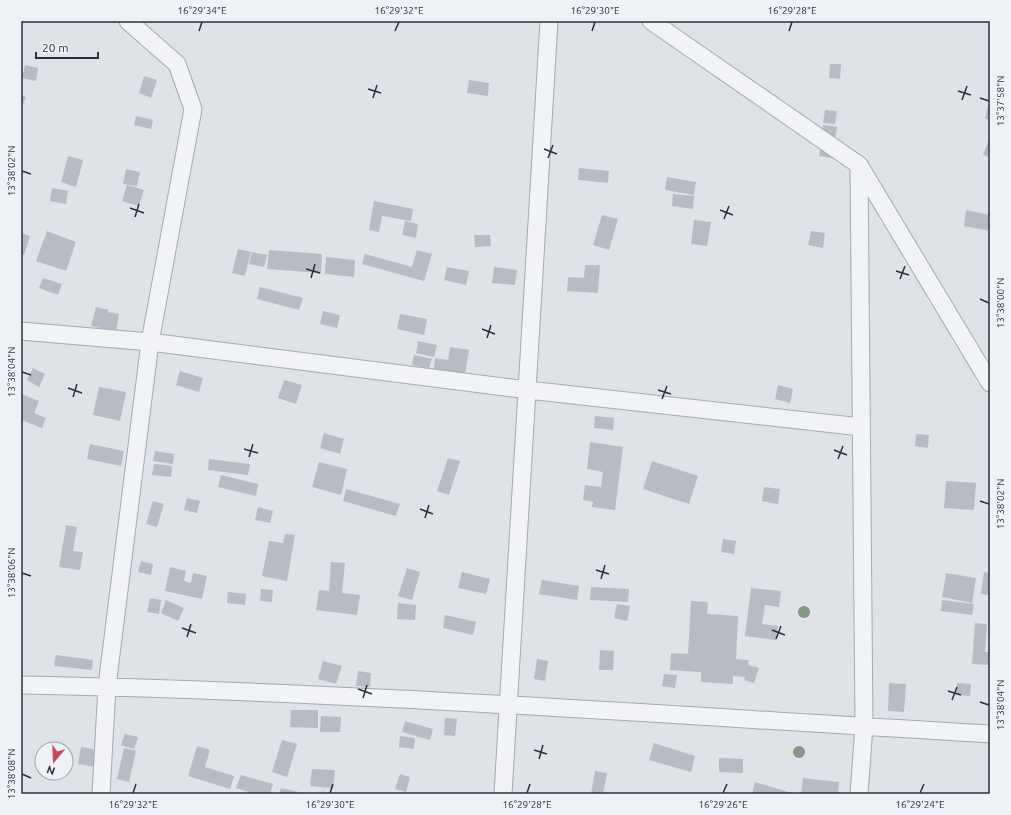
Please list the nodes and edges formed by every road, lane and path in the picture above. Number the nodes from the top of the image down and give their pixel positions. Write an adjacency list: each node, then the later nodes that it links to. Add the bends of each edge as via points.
1 (128, 21): 6 (street, via 177,64 193,109)
2 (549, 21): 8 (street)
3 (650, 21): 4 (street)
4 (859, 165): 7 (street); 9 (street)
5 (21, 331): 6 (street)
6 (150, 342): 8 (street); 11 (street)
7 (990, 383)
8 (528, 390): 9 (street); 12 (street)
9 (861, 427): 13 (street)
10 (21, 685): 11 (street)
11 (107, 686): 12 (street); 15 (street)
12 (509, 705): 13 (street); 16 (street)
13 (864, 726): 14 (street); 17 (street)
14 (990, 734)
15 (101, 794)
16 (503, 794)
17 (859, 794)

